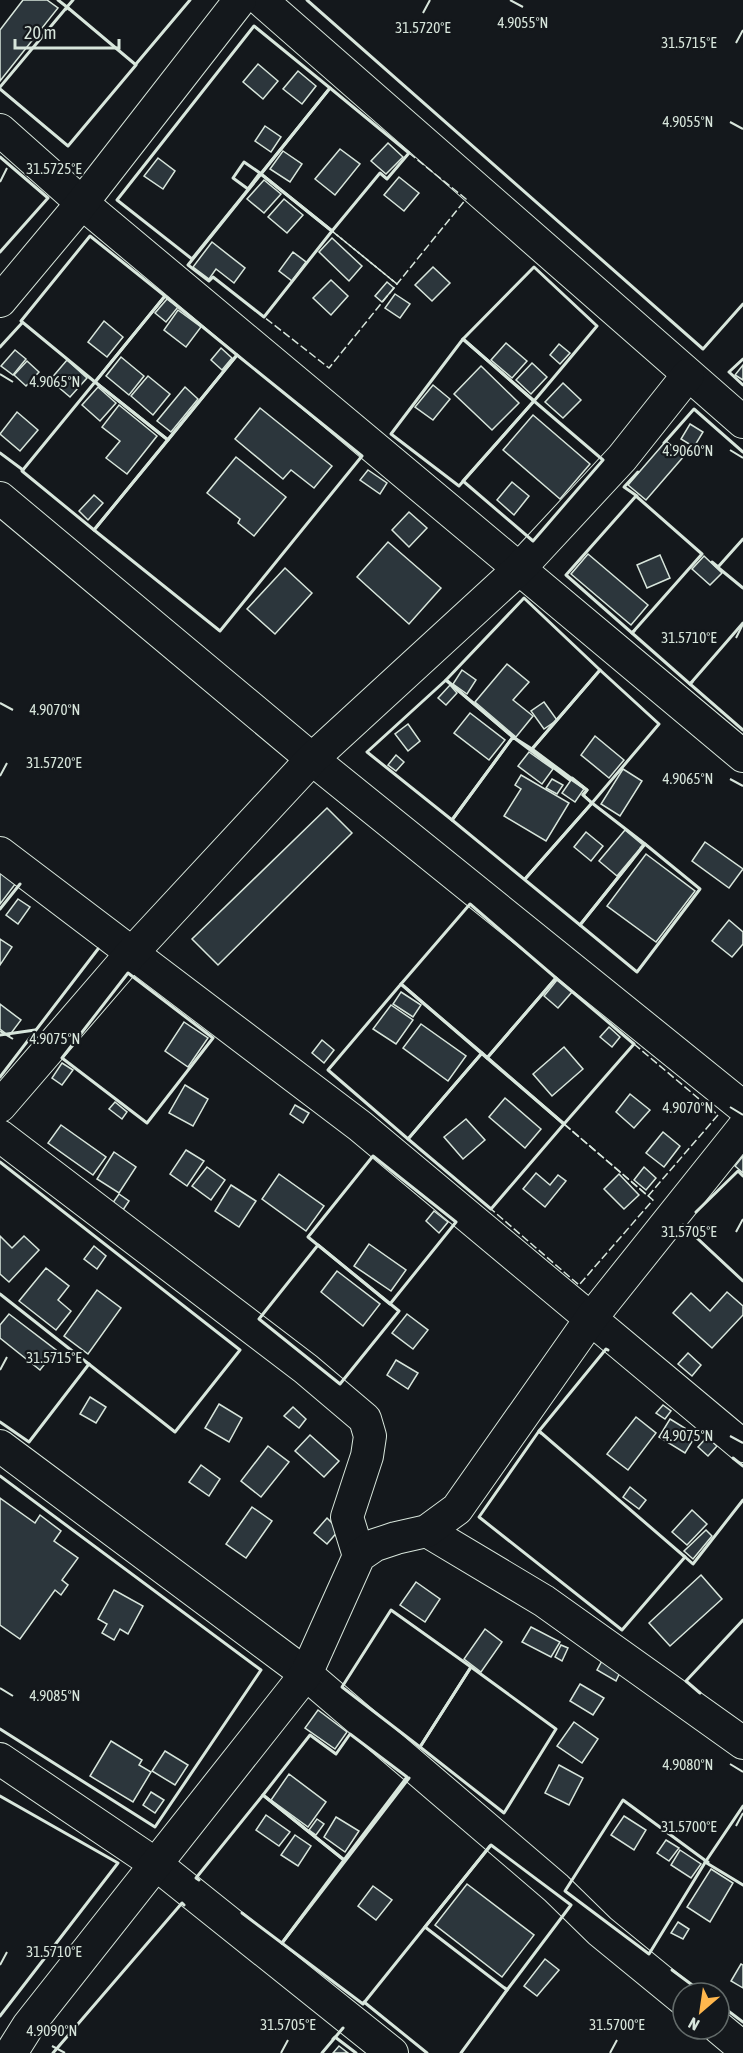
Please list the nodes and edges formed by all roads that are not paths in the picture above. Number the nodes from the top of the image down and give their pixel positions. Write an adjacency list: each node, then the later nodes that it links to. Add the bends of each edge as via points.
1 (240, 0): 4 (street)
2 (261, 0): 6 (street)
3 (0, 130): 4 (street)
4 (82, 203): 5 (street); 9 (street)
5 (0, 301)
6 (688, 375): 7 (street); 9 (street, via 622,458)
7 (743, 422)
8 (0, 498): 11 (street)
9 (519, 569): 10 (street); 11 (street)
10 (743, 756)
11 (312, 759): 13 (street); 15 (street)
12 (0, 853): 13 (street)
13 (131, 954): 14 (street); 18 (street, via 360,1126)
14 (0, 1106)
15 (743, 1107)
16 (743, 1128): 18 (street)
17 (0, 1136): 22 (street, via 306,1369 365,1419 370,1436 368,1456 347,1517)
18 (592, 1317): 20 (street); 21 (street, via 457,1509)
19 (0, 1446): 23 (street)
20 (743, 1446)
21 (427, 1531): 22 (street, via 375,1545); 24 (street, via 544,1601)
22 (359, 1556): 23 (street)
23 (306, 1674): 26 (street); 27 (street)
24 (743, 1743)
25 (0, 1759): 26 (street)
26 (157, 1865): 30 (street); 31 (street)
27 (671, 1989)
28 (731, 2038): 29 (street)
29 (743, 2048)
30 (10, 2053)
31 (392, 2053)

